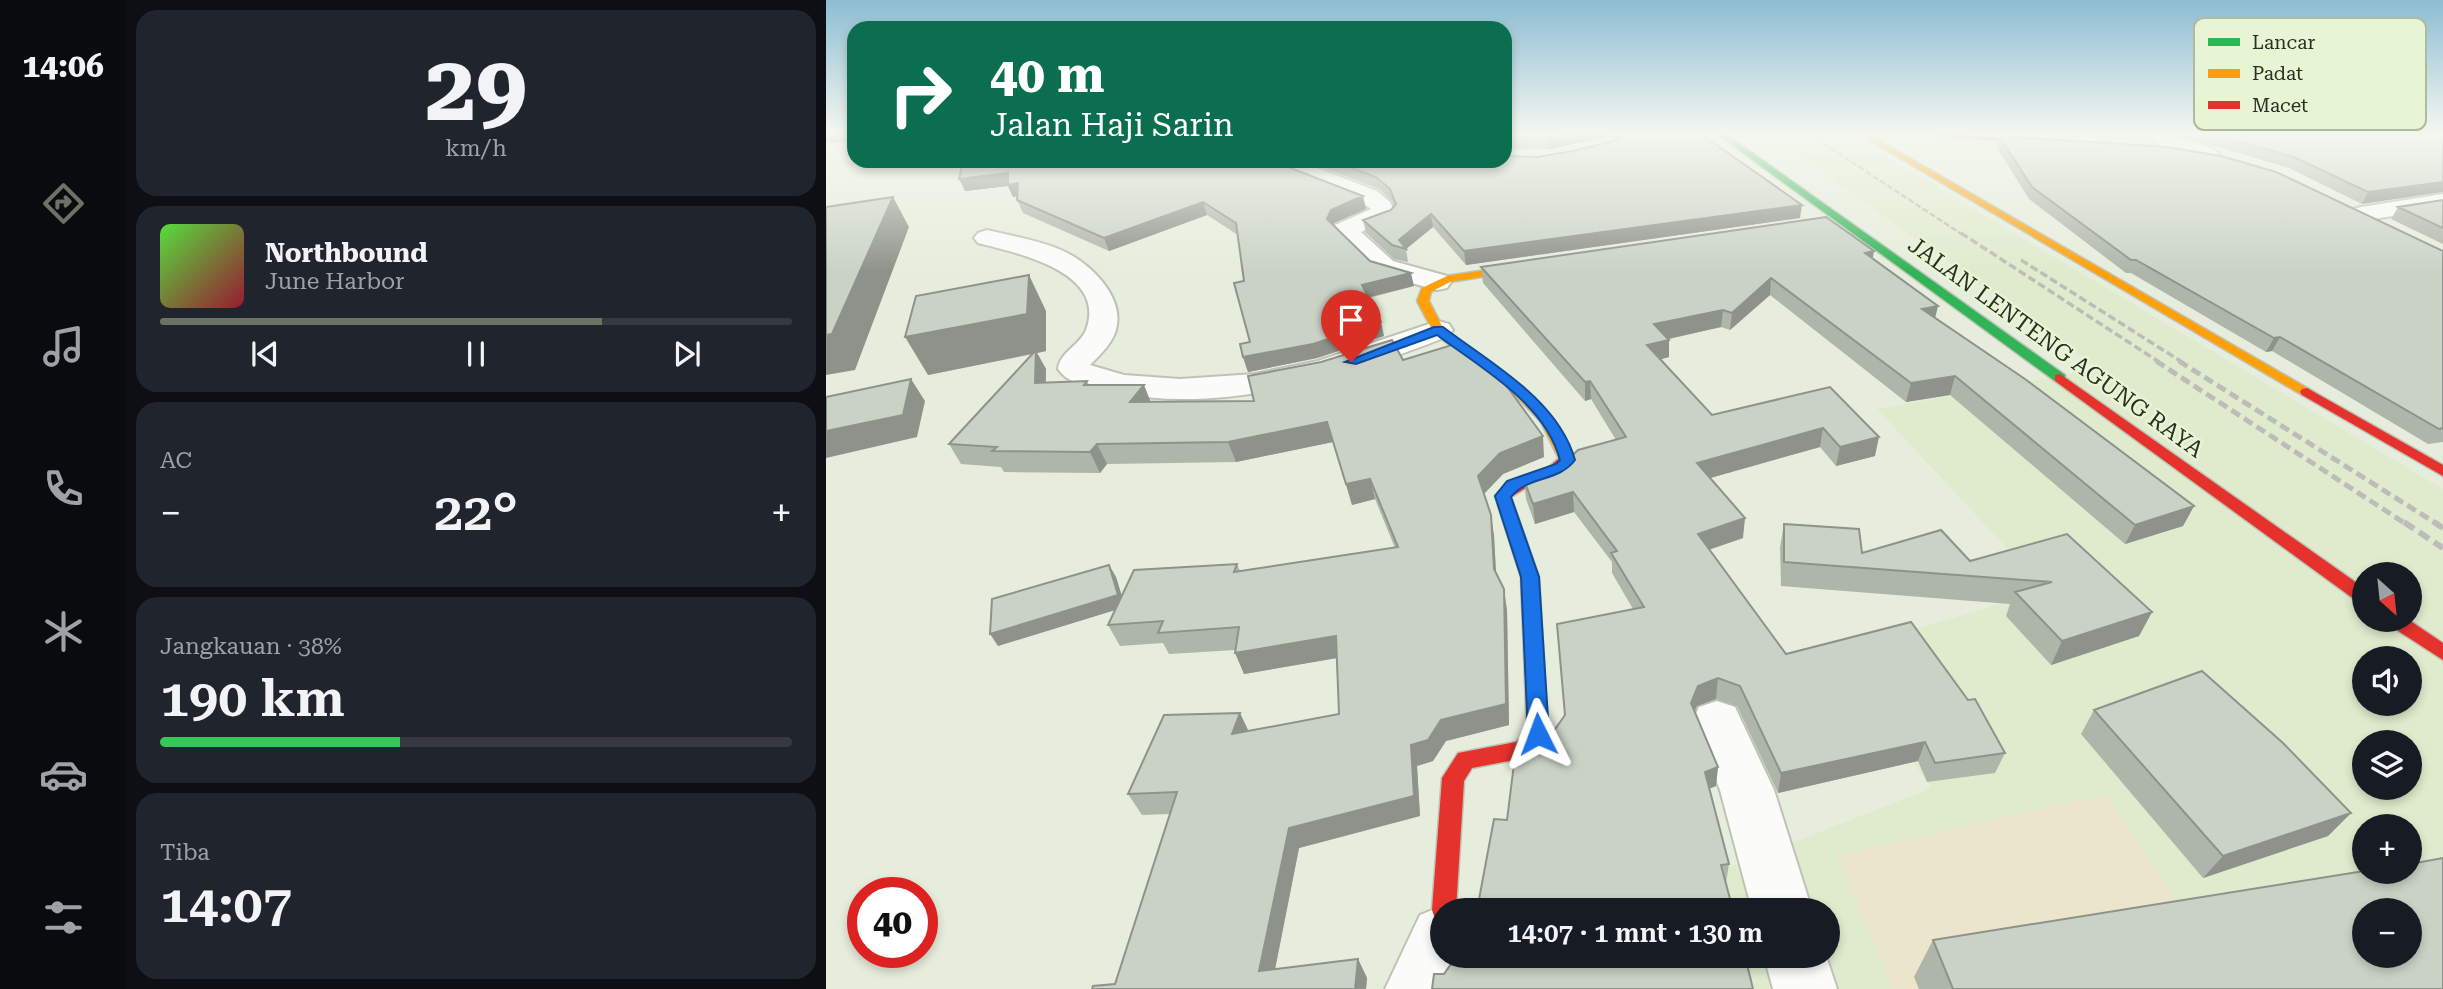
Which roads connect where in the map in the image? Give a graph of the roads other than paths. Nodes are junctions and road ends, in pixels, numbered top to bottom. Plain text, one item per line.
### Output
1 (1326, 180) edge
2 (1786, 180) edge
3 (1942, 180) edge
4 (2443, 201) edge
5 (2356, 211) joint
6 (1844, 221) junction
7 (1815, 226) edge
8 (2385, 226) edge
9 (987, 239) dead end
10 (1547, 264) edge
11 (1437, 282) junction
12 (1438, 330) junction
13 (2443, 471) edge
14 (2352, 588) edge
15 (2413, 632) edge
16 (2443, 653) edge
17 (1717, 722) dead end
18 (1445, 898) edge
19 (1779, 898) edge
20 (1430, 962) edge
21 (1799, 968) edge
22 (1417, 989) edge
23 (1805, 989) edge

1 - 11 street
2 - 6 main road, JALAN LENTENG AGUNG RAYA
3 - 13 main road
4 - 5 street
5 - 8 main road
6 - 7 main road
6 - 14 main road, JALAN LENTENG AGUNG RAYA
9 - 12 street
10 - 11 main road
11 - 12 main road
12 - 18 main road
15 - 16 main road
17 - 19 street
20 - 22 street
21 - 23 street

